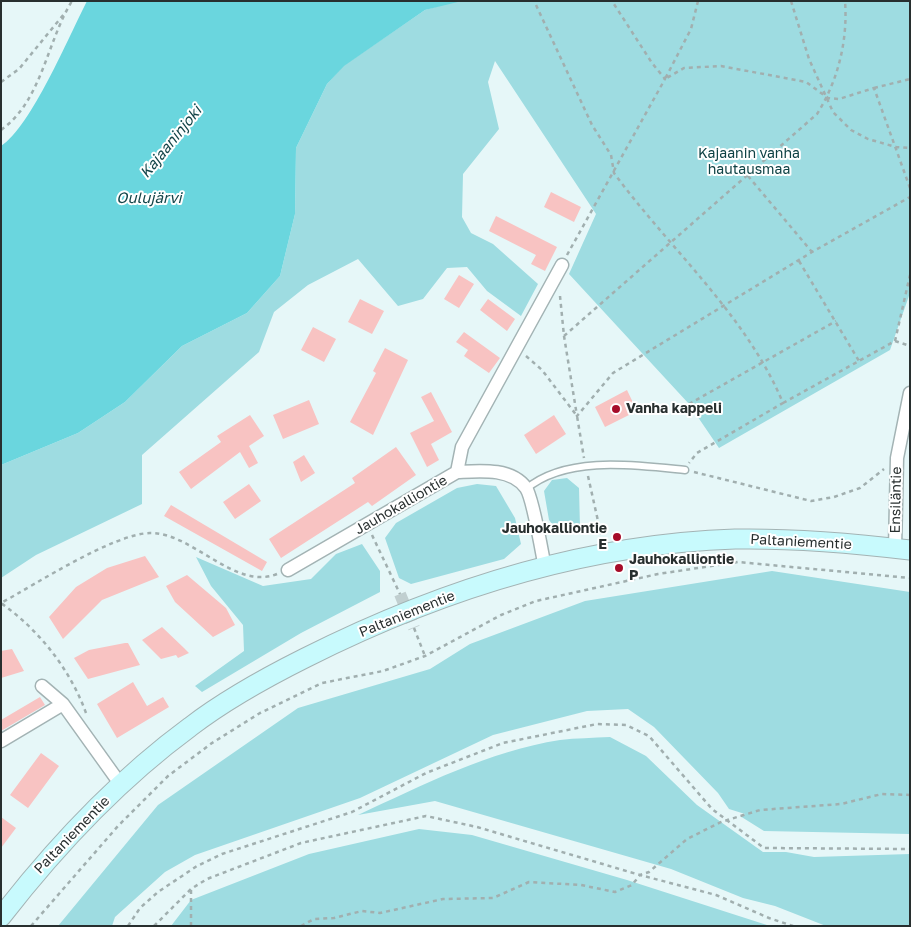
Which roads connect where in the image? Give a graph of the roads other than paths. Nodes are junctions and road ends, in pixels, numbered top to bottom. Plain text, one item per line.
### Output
1 (562, 265) road end
2 (910, 393) edge
3 (684, 470) road end
4 (457, 472) junction
5 (526, 488) junction
6 (902, 549) edge
7 (545, 568) junction
8 (288, 570) road end
9 (42, 686) dead end
10 (63, 704) junction
11 (1, 741) edge
12 (121, 785) junction
13 (1, 917) edge

1 - 4 street
2 - 6 street, Ensiläntie
3 - 5 lane
4 - 5 street, Jauhokalliontie
4 - 8 street, Jauhokalliontie
5 - 7 street
6 - 7 street, Paltaniementie
7 - 12 street, Paltaniementie
9 - 10 street
10 - 11 street
10 - 12 street
12 - 13 street, Paltaniementie

